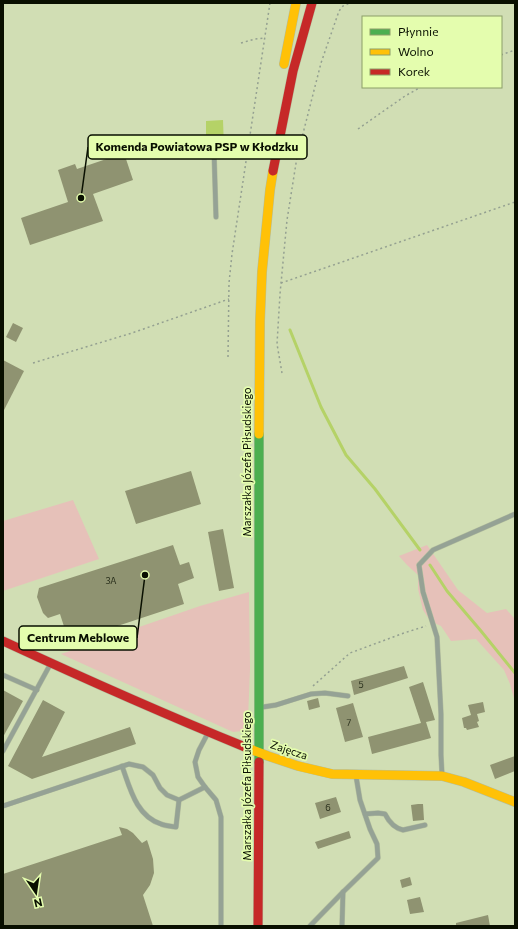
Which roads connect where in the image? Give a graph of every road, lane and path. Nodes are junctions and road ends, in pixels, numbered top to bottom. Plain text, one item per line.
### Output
1 (270, 3) edge
2 (296, 3) edge
3 (312, 3) edge
4 (350, 3) edge
5 (265, 38) junction
6 (241, 43) dead end
7 (515, 50) edge
8 (502, 55) edge
9 (283, 72) dead end
10 (419, 88) edge
11 (274, 118) dead end
12 (358, 129) dead end
13 (214, 151) dead end
14 (270, 190) junction
15 (515, 202) edge
16 (216, 217) dead end
17 (281, 282) junction
18 (229, 299) junction
19 (228, 357) dead end
20 (33, 363) dead end
21 (282, 373) dead end
22 (515, 514) edge
23 (433, 624) junction
24 (3, 641) edge
25 (51, 663) junction
26 (3, 675) edge
27 (37, 690) junction
28 (303, 696) junction
29 (348, 696) dead end
30 (259, 708) junction
31 (209, 732) junction
32 (3, 751) edge
33 (259, 752) junction
34 (122, 766) junction
35 (356, 774) junction
36 (442, 776) junction
37 (205, 787) junction
38 (179, 800) junction
39 (515, 802) edge
40 (3, 806) edge
41 (365, 814) junction
42 (425, 825) dead end
43 (343, 892) junction
44 (221, 926) edge
45 (258, 926) edge
46 (310, 926) edge
47 (342, 926) edge

1 - 5 path
2 - 9 main road
3 - 14 main road, Marszałka Józefa Piłsudskiego
4 - 17 path
5 - 6 path
5 - 18 path
7 - 8 path
10 - 12 path
11 - 14 main road
13 - 16 lane
14 - 30 main road, Marszałka Józefa Piłsudskiego
15 - 17 path
17 - 21 path
18 - 19 path
18 - 20 path
22 - 23 lane
23 - 28 path
23 - 36 lane
24 - 25 main road, Zajęcza
25 - 27 lane
25 - 31 main road, Zajęcza
26 - 27 lane
27 - 32 lane
28 - 29 lane
28 - 30 lane
30 - 33 main road, Marszałka Józefa Piłsudskiego
31 - 33 main road, Zajęcza
31 - 37 lane
33 - 35 main road, Zajęcza
33 - 45 main road, Marszałka Józefa Piłsudskiego
34 - 38 lane
34 - 38 lane
34 - 40 lane
35 - 36 main road, Zajęcza
35 - 41 lane
36 - 39 main road, Zajęcza
37 - 38 lane
37 - 44 lane
41 - 42 lane
41 - 43 lane
43 - 46 lane
43 - 47 lane

